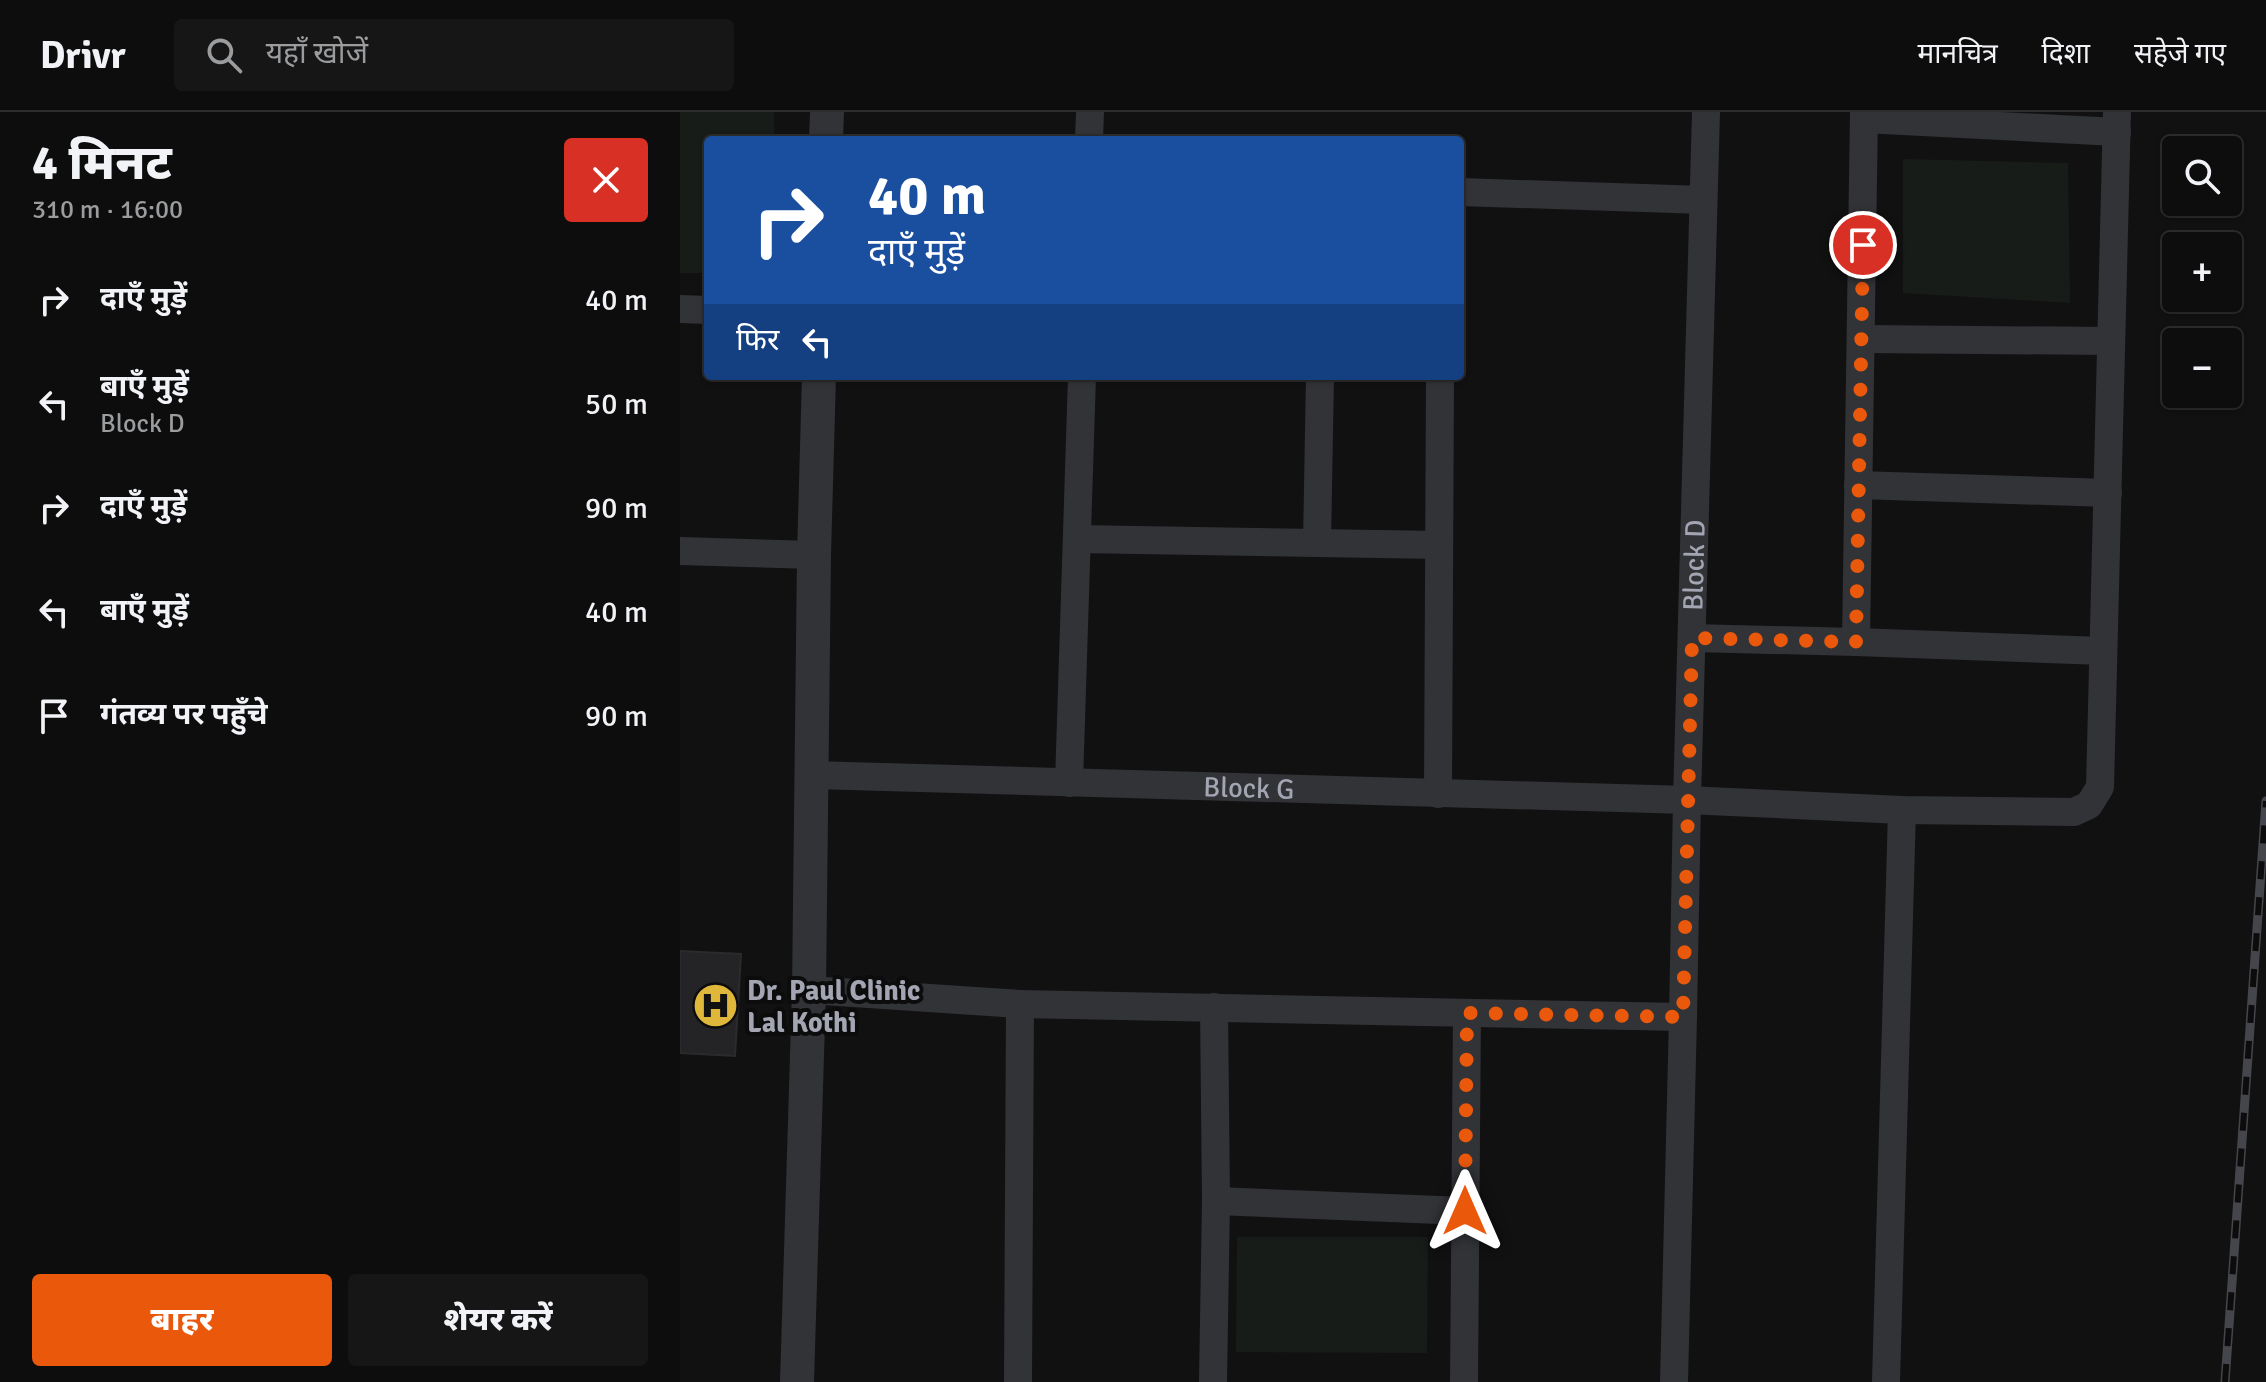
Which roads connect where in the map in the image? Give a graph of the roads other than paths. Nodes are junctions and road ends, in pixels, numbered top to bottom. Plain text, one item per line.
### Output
1 (827, 112) edge
2 (1090, 112) edge
3 (1706, 112) edge
4 (1864, 116) edge
5 (2117, 122) edge
6 (826, 136) edge
7 (1089, 136) edge
8 (1464, 192) edge
9 (1703, 200) junction
10 (680, 309) edge
11 (704, 310) edge
12 (1862, 339) junction
13 (2110, 341) junction
14 (819, 380) edge
15 (1082, 380) edge
16 (1320, 380) edge
17 (1440, 380) edge
18 (1858, 485) junction
19 (2108, 493) junction
20 (1077, 539) junction
21 (1317, 543) junction
22 (1439, 545) junction
23 (680, 551) edge
24 (814, 555) junction
25 (1692, 638) junction
26 (1856, 642) junction
27 (2103, 651) junction
28 (813, 775) junction
29 (1069, 783) junction
30 (1438, 794) junction
31 (1687, 800) junction
32 (1902, 810) junction
33 (809, 990) junction
34 (1020, 1004) junction
35 (1214, 1007) junction
36 (1467, 1013) junction
37 (1683, 1017) junction
38 (1216, 1201) junction
39 (1465, 1211) junction
40 (797, 1382) edge
41 (1018, 1382) edge
42 (1213, 1382) edge
43 (1464, 1382) edge
44 (1674, 1382) edge
45 (1886, 1382) edge

1 - 6 street
2 - 7 street
3 - 9 street, Block D
4 - 5 street
4 - 12 street
5 - 13 street, Block G
8 - 9 street
9 - 25 street, Block D
10 - 11 street
12 - 13 street
12 - 18 street
13 - 19 street, Block G
14 - 24 street
15 - 20 street
16 - 21 street
17 - 22 street
18 - 19 street
18 - 26 street
19 - 27 street, Block G
20 - 21 street
20 - 29 street
21 - 22 street
22 - 30 street
23 - 24 street
24 - 28 street
25 - 26 street
25 - 31 street, Block D
26 - 27 street
27 - 32 street, Block G
28 - 29 street, Block G
28 - 33 street
29 - 30 street, Block G
30 - 31 street, Block G
31 - 32 street, Block G
31 - 37 street, Block D
32 - 45 street
33 - 34 street
33 - 40 street
34 - 35 street
34 - 41 street
35 - 36 street
35 - 38 street
36 - 37 street
36 - 39 street
37 - 44 street, Block D
38 - 39 street
38 - 42 street
39 - 43 street

